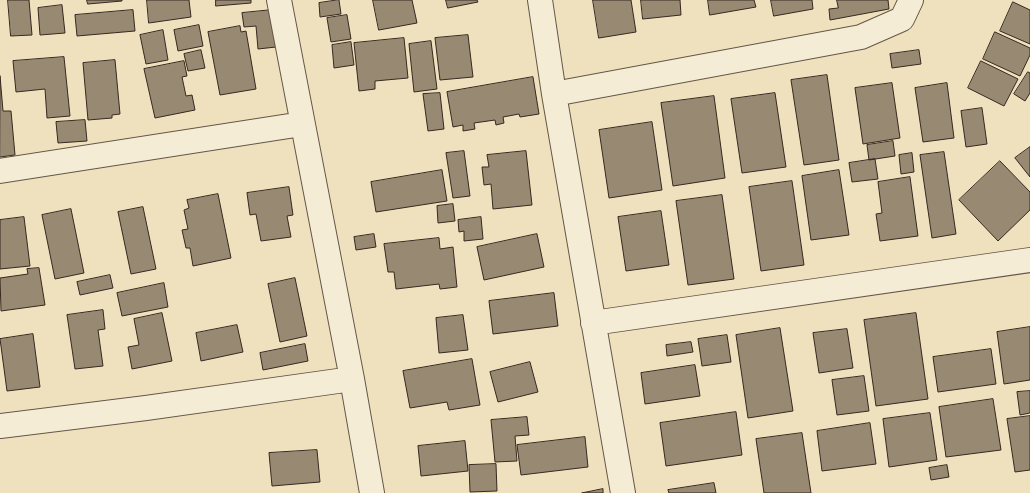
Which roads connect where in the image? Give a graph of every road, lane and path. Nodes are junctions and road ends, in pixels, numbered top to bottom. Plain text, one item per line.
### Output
1 (280, 0) edge
2 (540, 0) edge
3 (911, 0) edge
4 (554, 94) junction
5 (302, 124) junction
6 (0, 171) edge
7 (1030, 260) edge
8 (593, 323) junction
9 (352, 379) junction
10 (0, 426) edge
11 (372, 493) edge
12 (623, 493) edge

1 - 5 street
2 - 4 street
3 - 4 street
4 - 8 street
5 - 6 street
5 - 9 street
7 - 8 street
8 - 12 street
9 - 10 street
9 - 11 street

